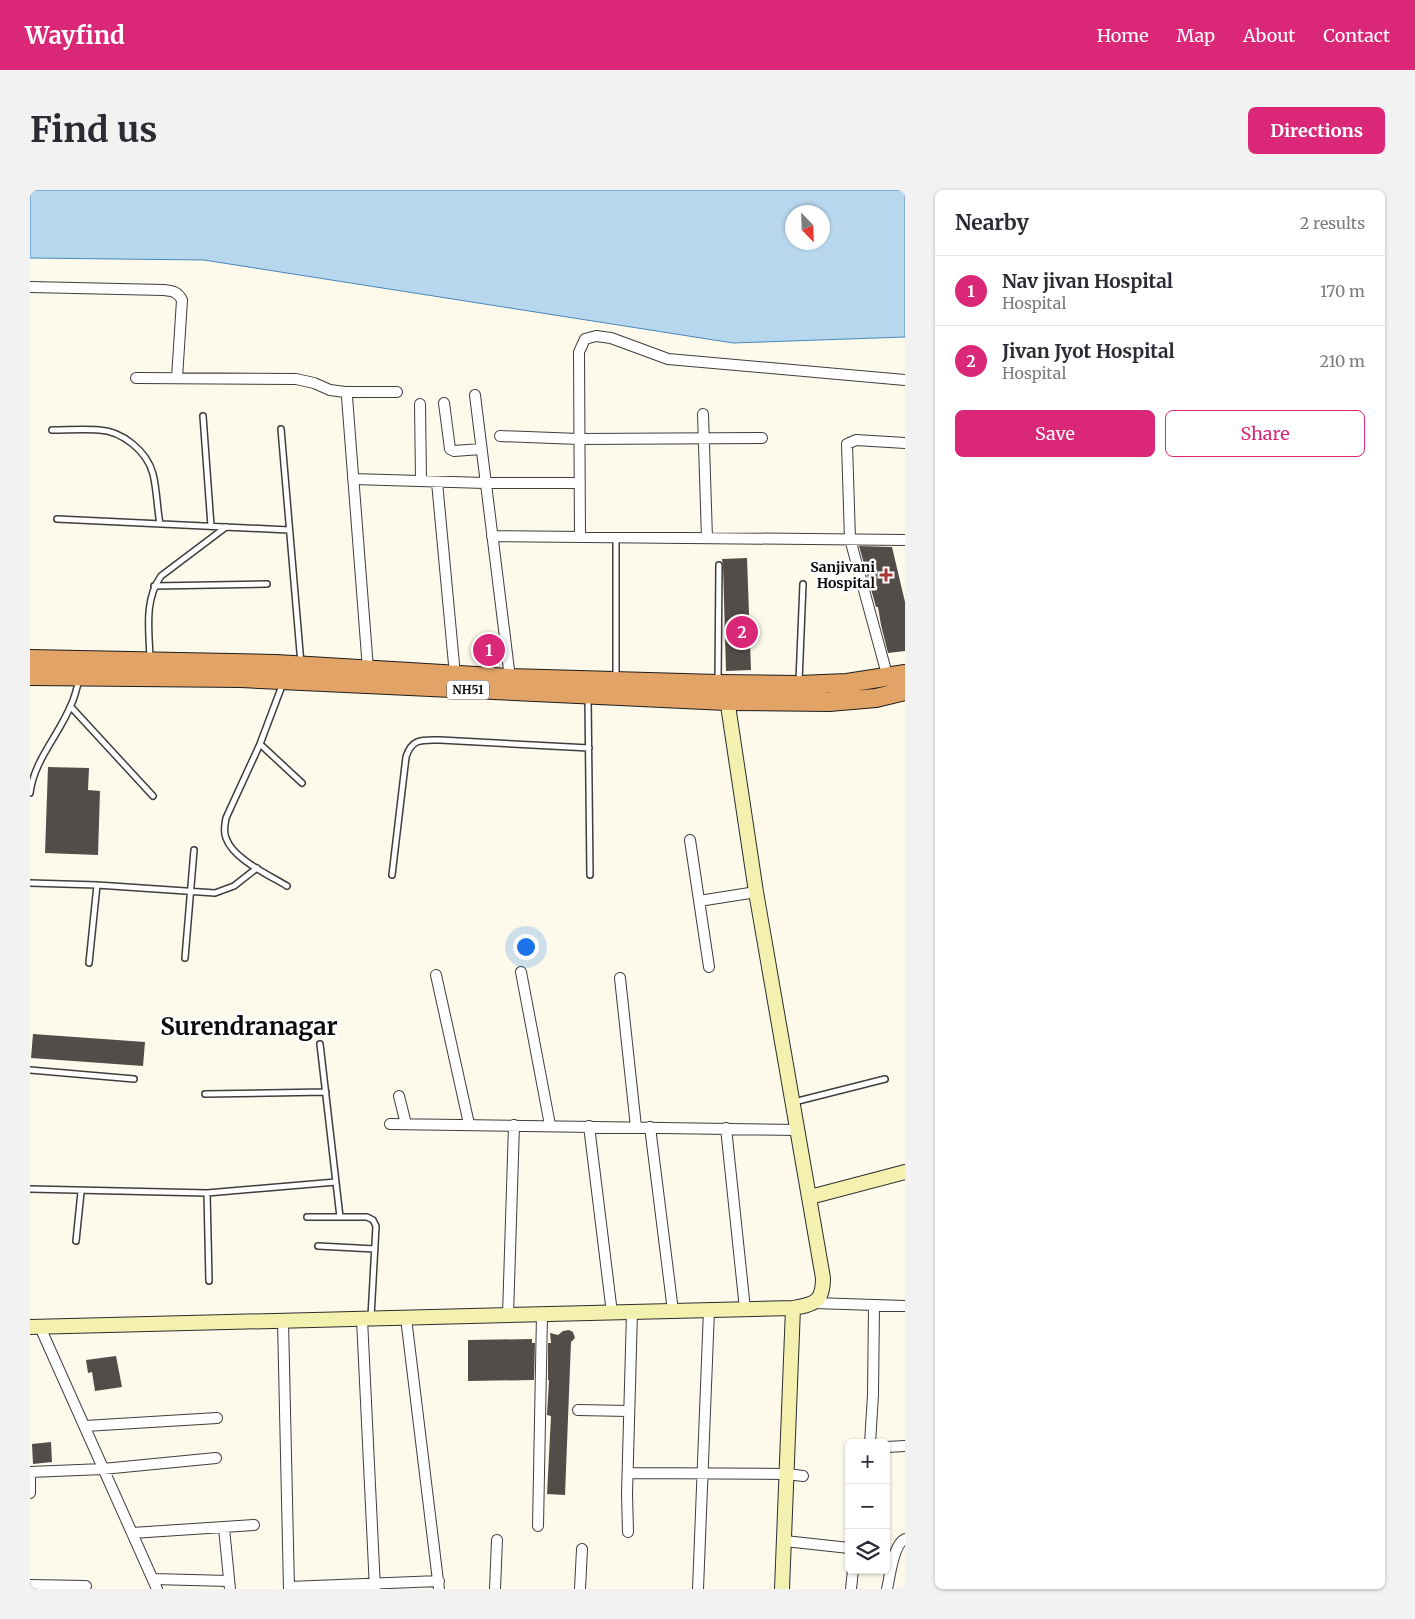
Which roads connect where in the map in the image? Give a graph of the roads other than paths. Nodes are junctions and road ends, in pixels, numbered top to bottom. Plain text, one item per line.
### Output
1 (30, 286) edge
2 (136, 378) dead end
3 (177, 378) junction
4 (905, 380) edge
5 (345, 392) junction
6 (397, 392) dead end
7 (475, 395) dead end
8 (444, 403) dead end
9 (420, 404) dead end
10 (703, 414) dead end
11 (202, 416) dead end
12 (281, 429) dead end
13 (52, 430) dead end
14 (500, 436) dead end
15 (704, 438) junction
16 (762, 438) dead end
17 (579, 439) junction
18 (905, 443) edge
19 (481, 449) junction
20 (353, 479) junction
21 (421, 481) junction
22 (437, 482) junction
23 (486, 483) junction
24 (580, 483) junction
25 (57, 519) dead end
26 (160, 524) junction
27 (211, 526) junction
28 (227, 527) junction
29 (289, 530) junction
30 (492, 536) junction
31 (580, 537) junction
32 (616, 537) junction
33 (707, 538) junction
34 (850, 539) junction
35 (904, 542) edge
36 (719, 565) dead end
37 (267, 584) dead end
38 (803, 584) dead end
39 (154, 586) junction
40 (30, 659) edge
41 (150, 661) junction
42 (368, 669) junction
43 (455, 675) junction
44 (30, 676) edge
45 (295, 676) junction
46 (897, 676) edge
47 (79, 677) junction
48 (510, 678) junction
49 (616, 681) junction
50 (798, 685) junction
51 (723, 689) junction
52 (905, 691) edge
53 (588, 695) junction
54 (71, 706) junction
55 (260, 744) junction
56 (589, 748) junction
57 (302, 783) dead end
58 (30, 793) edge
59 (152, 796) dead end
60 (690, 840) dead end
61 (194, 850) dead end
62 (257, 868) junction
63 (392, 875) dead end
64 (590, 875) dead end
65 (30, 883) edge
66 (98, 885) junction
67 (287, 886) dead end
68 (191, 891) junction
69 (756, 892) junction
70 (699, 901) junction
71 (186, 958) dead end
72 (89, 963) dead end
73 (709, 967) dead end
74 (521, 972) dead end
75 (436, 975) dead end
76 (620, 978) dead end
77 (320, 1044) dead end
78 (30, 1070) edge
79 (134, 1079) dead end
80 (885, 1079) dead end
81 (326, 1092) junction
82 (205, 1094) dead end
83 (399, 1096) dead end
84 (793, 1102) junction
85 (390, 1124) dead end
86 (406, 1124) junction
87 (468, 1124) junction
88 (514, 1125) junction
89 (550, 1125) junction
90 (589, 1126) junction
91 (636, 1127) junction
92 (650, 1127) junction
93 (726, 1128) junction
94 (798, 1130) junction
95 (905, 1172) edge
96 (336, 1182) junction
97 (30, 1189) edge
98 (81, 1192) junction
99 (207, 1194) junction
100 (810, 1197) junction
101 (340, 1217) junction
102 (307, 1218) dead end
103 (76, 1241) dead end
104 (318, 1246) dead end
105 (375, 1249) junction
106 (209, 1281) dead end
107 (814, 1303) junction
108 (874, 1305) junction
109 (905, 1306) edge
110 (793, 1308) junction
111 (745, 1309) junction
112 (709, 1310) junction
113 (673, 1311) junction
114 (632, 1312) junction
115 (612, 1313) junction
116 (542, 1314) junction
117 (508, 1315) junction
118 (406, 1318) junction
119 (366, 1319) junction
120 (283, 1321) junction
121 (35, 1327) edge
122 (578, 1410) dead end
123 (629, 1411) junction
124 (217, 1418) dead end
125 (84, 1426) junction
126 (870, 1439) edge
127 (905, 1446) edge
128 (890, 1447) edge
129 (216, 1458) dead end
130 (104, 1469) junction
131 (30, 1472) edge
132 (628, 1473) junction
133 (703, 1474) junction
134 (788, 1474) junction
135 (803, 1476) dead end
136 (30, 1493) edge
137 (254, 1525) dead end
138 (538, 1526) dead end
139 (224, 1528) junction
140 (628, 1532) dead end
141 (132, 1533) junction
142 (905, 1539) edge
143 (497, 1540) dead end
144 (785, 1541) junction
145 (845, 1548) edge
146 (582, 1549) dead end
147 (853, 1574) edge
148 (155, 1584) edge
149 (30, 1585) edge
150 (230, 1585) edge
151 (439, 1585) edge
152 (86, 1586) dead end
153 (375, 1586) edge
154 (289, 1588) edge
155 (496, 1589) edge
156 (580, 1589) edge
157 (698, 1589) edge
158 (782, 1589) edge
159 (851, 1589) edge
160 (887, 1589) edge

1 - 3 street
2 - 3 street
3 - 5 street
4 - 17 street
5 - 6 street
5 - 20 street
7 - 19 street
8 - 19 street
9 - 21 street
10 - 15 street
11 - 27 lane
12 - 29 lane
13 - 26 lane
14 - 17 street
15 - 16 street
15 - 17 street
15 - 33 street
17 - 24 street
18 - 34 street
19 - 23 street
20 - 21 street
20 - 42 street
21 - 22 street
22 - 23 street
22 - 43 street
23 - 24 street
23 - 30 street
24 - 31 street
25 - 26 lane
26 - 27 lane
27 - 28 lane
28 - 29 lane
28 - 39 lane
29 - 45 lane
30 - 31 street
30 - 48 street
31 - 32 street
32 - 33 street
32 - 49 lane
33 - 34 street
34 - 35 street
34 - 46 street
36 - 51 lane
37 - 39 lane
38 - 50 lane
39 - 41 lane
40 - 41 highway, NH51
41 - 45 highway, NH51
42 - 43 highway, NH51
42 - 45 highway, NH51
43 - 48 highway, NH51
44 - 47 highway, NH51
45 - 47 highway, NH51
45 - 53 highway, NH51
45 - 55 lane
46 - 50 highway, NH51
47 - 54 lane
48 - 49 highway, NH51
49 - 51 highway, NH51
50 - 51 highway, NH51
51 - 52 highway, NH51
51 - 53 highway, NH51
51 - 69 street
53 - 56 lane
54 - 58 lane
54 - 59 lane
55 - 57 lane
55 - 62 lane
56 - 63 lane
56 - 64 lane
60 - 70 street
61 - 68 lane
62 - 67 lane
62 - 68 lane
65 - 66 lane
66 - 68 lane
66 - 72 lane
68 - 71 lane
69 - 70 street
69 - 84 street
70 - 73 street
74 - 89 street
75 - 87 street
76 - 91 street
77 - 81 lane
78 - 79 lane
80 - 84 lane
81 - 82 lane
81 - 96 lane
83 - 86 street
84 - 94 street
85 - 86 street
86 - 87 street
87 - 88 street
88 - 89 street
88 - 117 street
89 - 90 street
90 - 91 street
90 - 115 street
91 - 92 street
92 - 93 street
92 - 113 street
93 - 94 street
93 - 111 street
94 - 100 street
95 - 100 street
96 - 99 lane
96 - 101 lane
97 - 98 lane
98 - 99 lane
98 - 103 lane
99 - 106 lane
100 - 107 street
101 - 102 lane
101 - 105 lane
104 - 105 lane
105 - 119 lane
107 - 108 street
107 - 110 street
108 - 109 street
108 - 126 street
110 - 111 street
110 - 134 street
111 - 112 street
112 - 113 street
112 - 133 street
113 - 114 street
114 - 115 street
114 - 123 street
115 - 116 street
116 - 117 street
116 - 138 street
117 - 118 street
118 - 119 street
118 - 151 street
119 - 120 street
119 - 153 street
120 - 121 street
120 - 154 street
121 - 125 street
122 - 123 street
123 - 132 street
124 - 125 street
125 - 130 street
127 - 128 street
129 - 130 street
130 - 131 street
130 - 141 street
131 - 136 street
132 - 133 street
132 - 140 street
133 - 134 street
133 - 157 street
134 - 135 street
134 - 144 street
137 - 139 street
139 - 141 street
139 - 150 street
141 - 148 street
142 - 160 street
143 - 155 street
144 - 145 street
144 - 158 street
146 - 156 street
147 - 159 street
148 - 150 street
149 - 152 street
151 - 153 street
153 - 154 street

